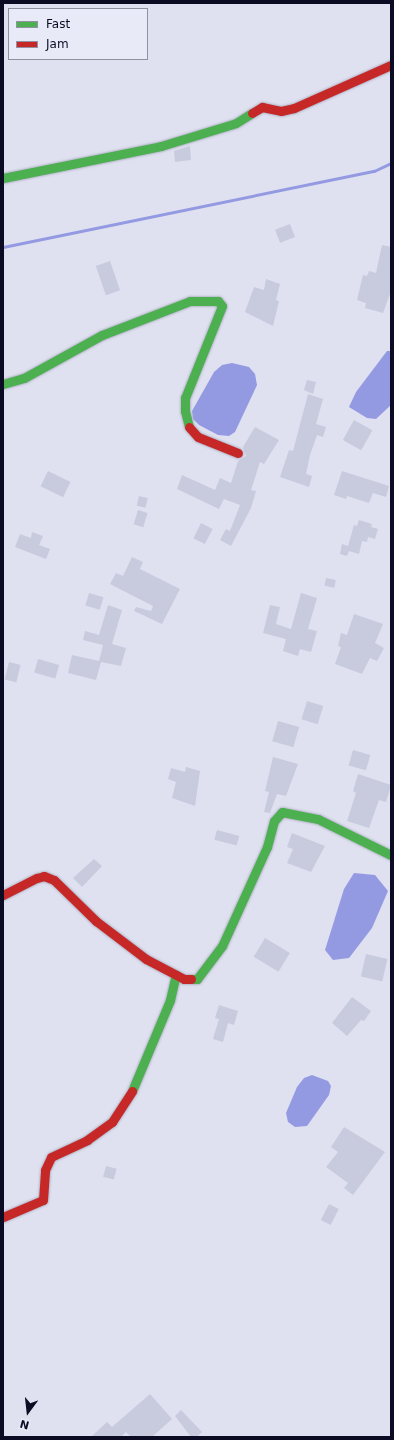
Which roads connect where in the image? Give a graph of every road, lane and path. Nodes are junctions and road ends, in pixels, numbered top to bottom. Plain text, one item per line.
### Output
1 (391, 65) edge
2 (3, 178) edge
3 (3, 384) edge
4 (238, 453) dead end
5 (391, 855) edge
6 (3, 895) edge
7 (176, 975) junction
8 (3, 1217) edge

1 - 2 street
3 - 4 street
5 - 7 street
6 - 7 street
7 - 8 street

